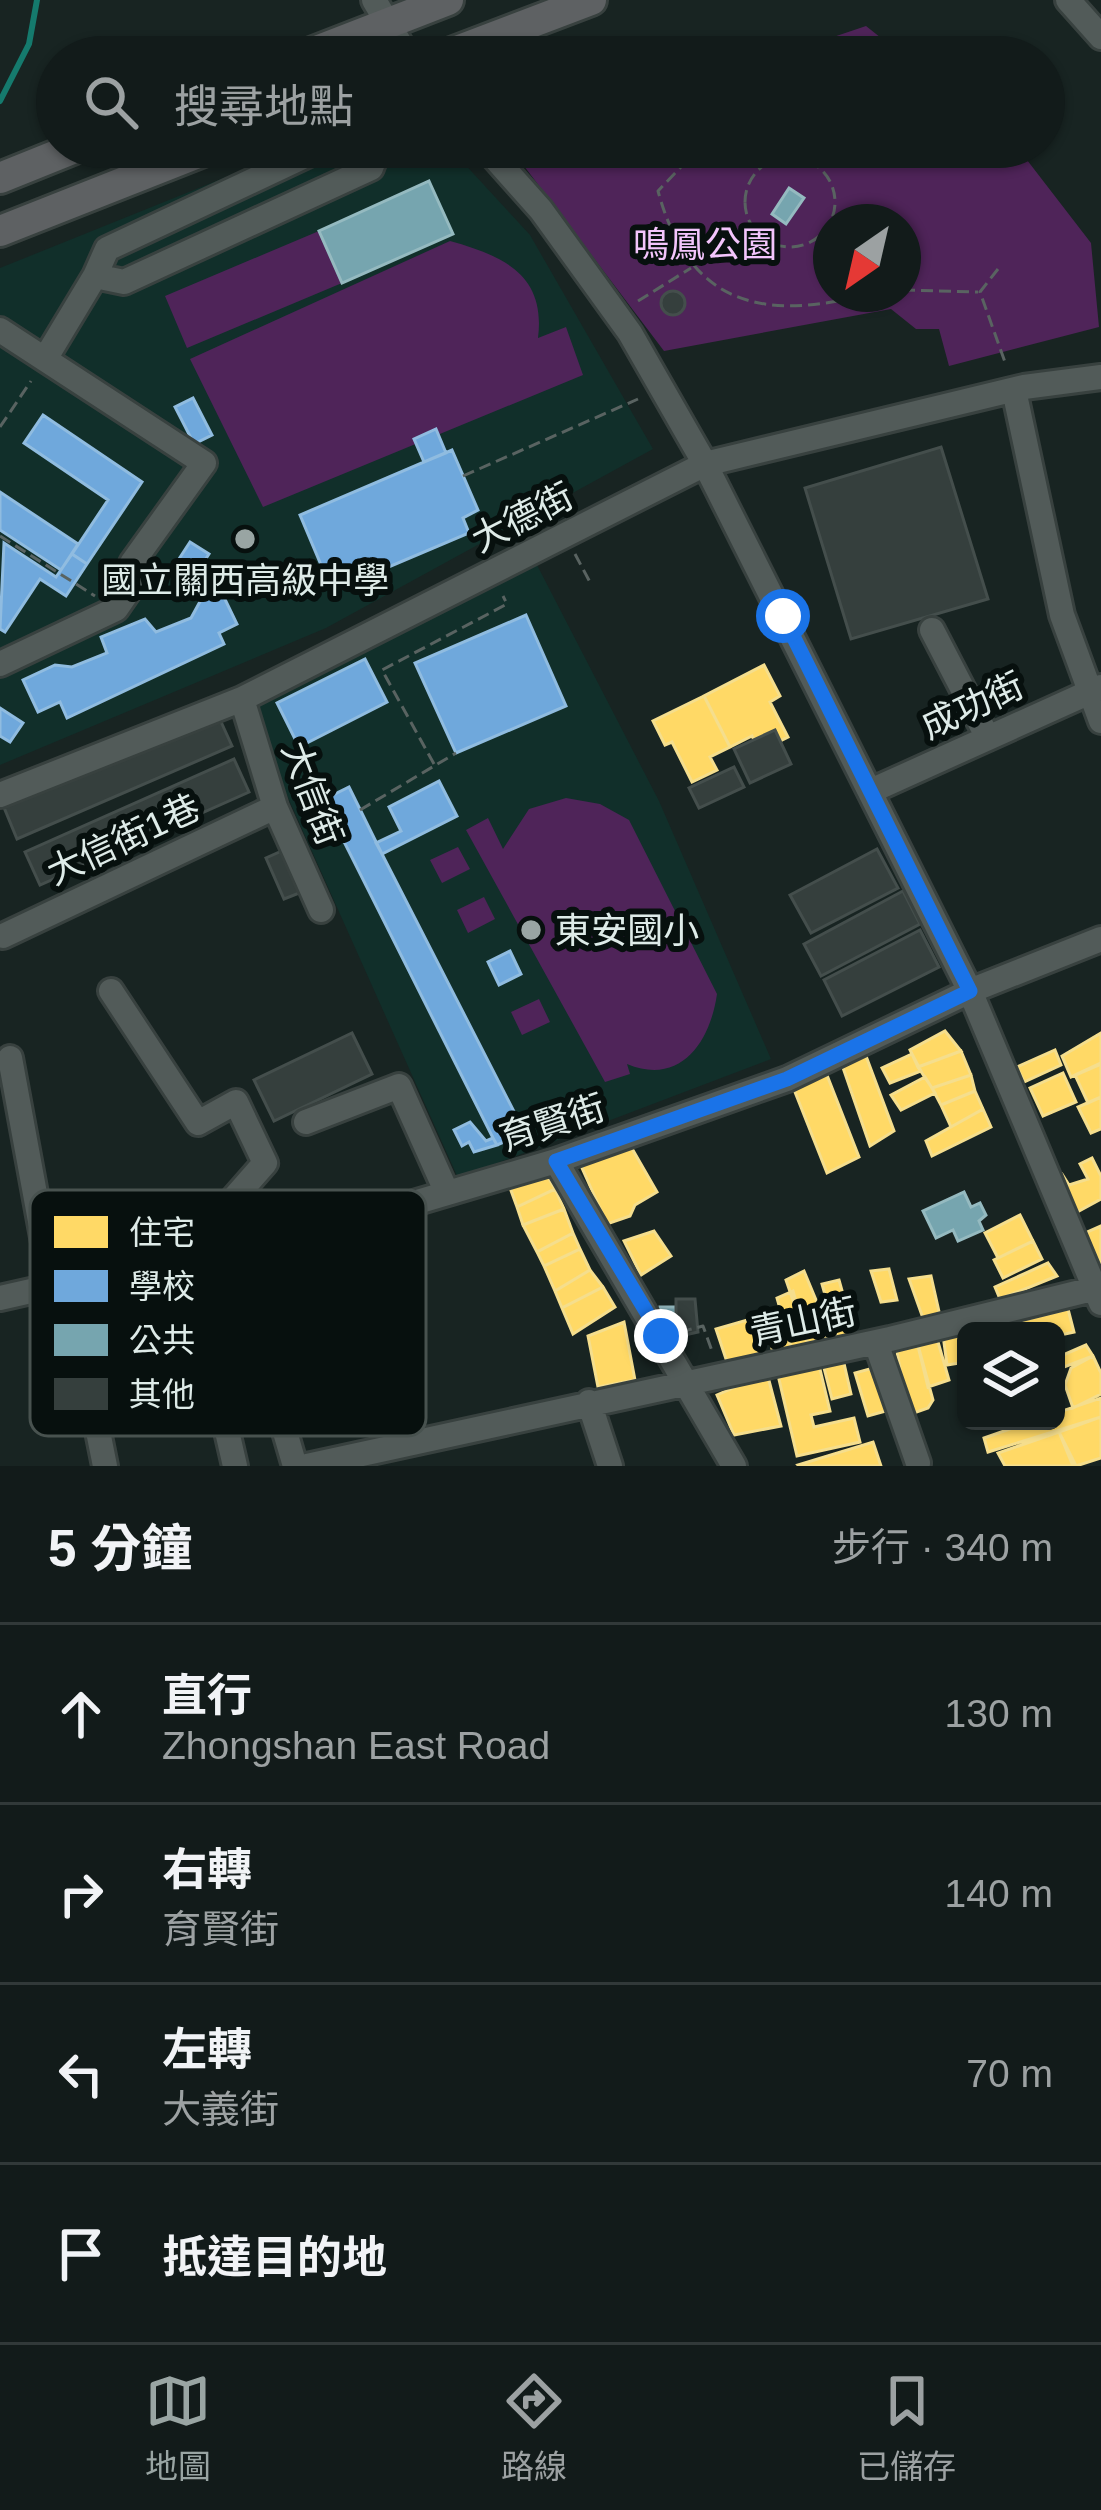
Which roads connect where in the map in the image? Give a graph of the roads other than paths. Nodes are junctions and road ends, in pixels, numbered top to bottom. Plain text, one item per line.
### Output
1 (448, 0) edge
2 (591, 0) edge
3 (1068, 0) edge
4 (380, 11) edge
5 (337, 36) edge
6 (496, 36) edge
7 (1101, 37) edge
8 (36, 164) edge
9 (160, 168) edge
10 (279, 168) edge
11 (370, 168) edge
12 (503, 168) edge
13 (0, 178) edge
14 (0, 232) edge
15 (95, 276) junction
16 (0, 330) edge
17 (45, 359) junction
18 (1101, 377) edge
19 (1015, 390) junction
20 (705, 464) junction
21 (932, 630) dead end
22 (0, 664) edge
23 (1094, 690) edge
24 (242, 699) junction
25 (1101, 721) edge
26 (988, 738) junction
27 (873, 790) junction
28 (0, 795) edge
29 (275, 807) junction
30 (321, 910) dead end
31 (2, 937) edge
32 (1098, 948) edge
33 (111, 991) dead end
34 (970, 991) junction
35 (10, 1058) dead end
36 (306, 1122) dead end
37 (556, 1161) junction
38 (39, 1190) edge
39 (241, 1190) edge
40 (447, 1193) junction
41 (426, 1198) edge
42 (30, 1291) edge
43 (1099, 1293) edge
44 (0, 1298) edge
45 (876, 1342) junction
46 (689, 1383) junction
47 (590, 1402) junction
48 (98, 1436) edge
49 (228, 1436) edge
50 (286, 1436) edge
51 (918, 1463) edge
52 (105, 1466) edge
53 (235, 1466) edge
54 (295, 1466) edge
55 (307, 1466) edge
56 (610, 1466) edge
57 (734, 1466) edge

1 - 4 main road
2 - 6 main road
3 - 7 street
4 - 5 main road
8 - 13 main road
9 - 14 main road
10 - 15 street
11 - 15 street
12 - 20 street
15 - 17 street
16 - 17 street
17 - 22 street
18 - 19 street, 大德街
19 - 20 street, 大德街
19 - 23 street
20 - 24 street, 大德街
20 - 27 street
21 - 26 street
23 - 25 street
23 - 26 street, 成功街
24 - 28 street, 大德街
24 - 29 street, 大信街
26 - 27 street, 成功街
27 - 34 street
29 - 30 street, 大信街
29 - 31 street, 大信街1巷
32 - 34 street, 育賢街
33 - 39 street
34 - 37 street, 育賢街
34 - 43 street
35 - 38 street
36 - 40 street
37 - 40 street, 育賢街
37 - 46 street
40 - 41 street, 育賢街
42 - 44 street, 育賢街
43 - 45 street, 青山街
45 - 46 street, 青山街
45 - 51 street
46 - 47 street, 青山街
46 - 57 street
47 - 55 street, 青山街
47 - 56 street
48 - 52 street
49 - 53 street
50 - 54 street

